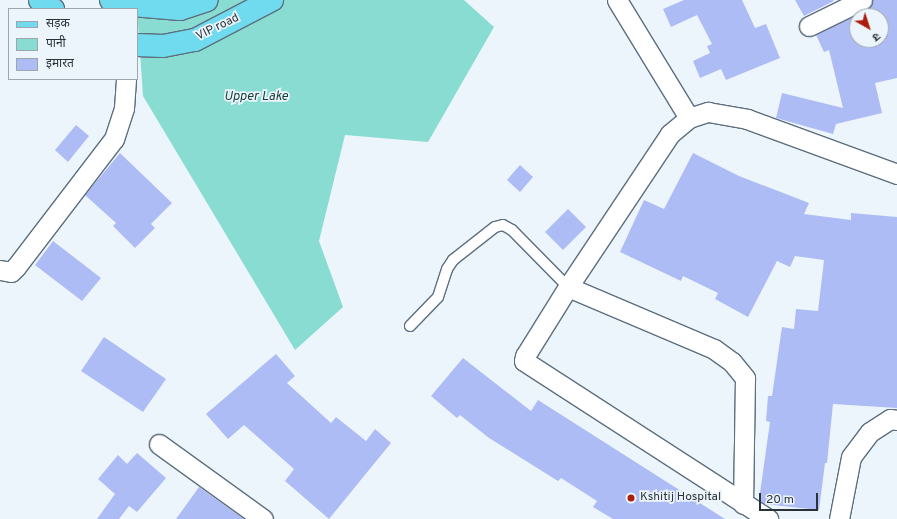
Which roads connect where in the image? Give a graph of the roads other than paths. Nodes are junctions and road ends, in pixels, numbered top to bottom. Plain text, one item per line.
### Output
1 (40, 0) edge
2 (111, 0) edge
3 (207, 0) edge
4 (272, 0) edge
5 (862, 0) edge
6 (618, 5) edge
7 (52, 8) edge
8 (809, 26) dead end
9 (138, 45) edge
10 (126, 80) edge
11 (689, 118) junction
12 (897, 174) edge
13 (0, 270) edge
14 (568, 287) junction
15 (410, 326) dead end
16 (897, 420) edge
17 (159, 444) dead end
18 (743, 504) junction
19 (263, 519) edge
20 (768, 519) edge
21 (839, 519) edge

1 - 7 main road
2 - 3 main road
4 - 9 main road, VIP road
5 - 8 street
6 - 11 street
10 - 13 street
11 - 12 street
11 - 14 street
14 - 15 lane
14 - 18 street
14 - 18 street
16 - 21 street
17 - 19 street
18 - 20 street

